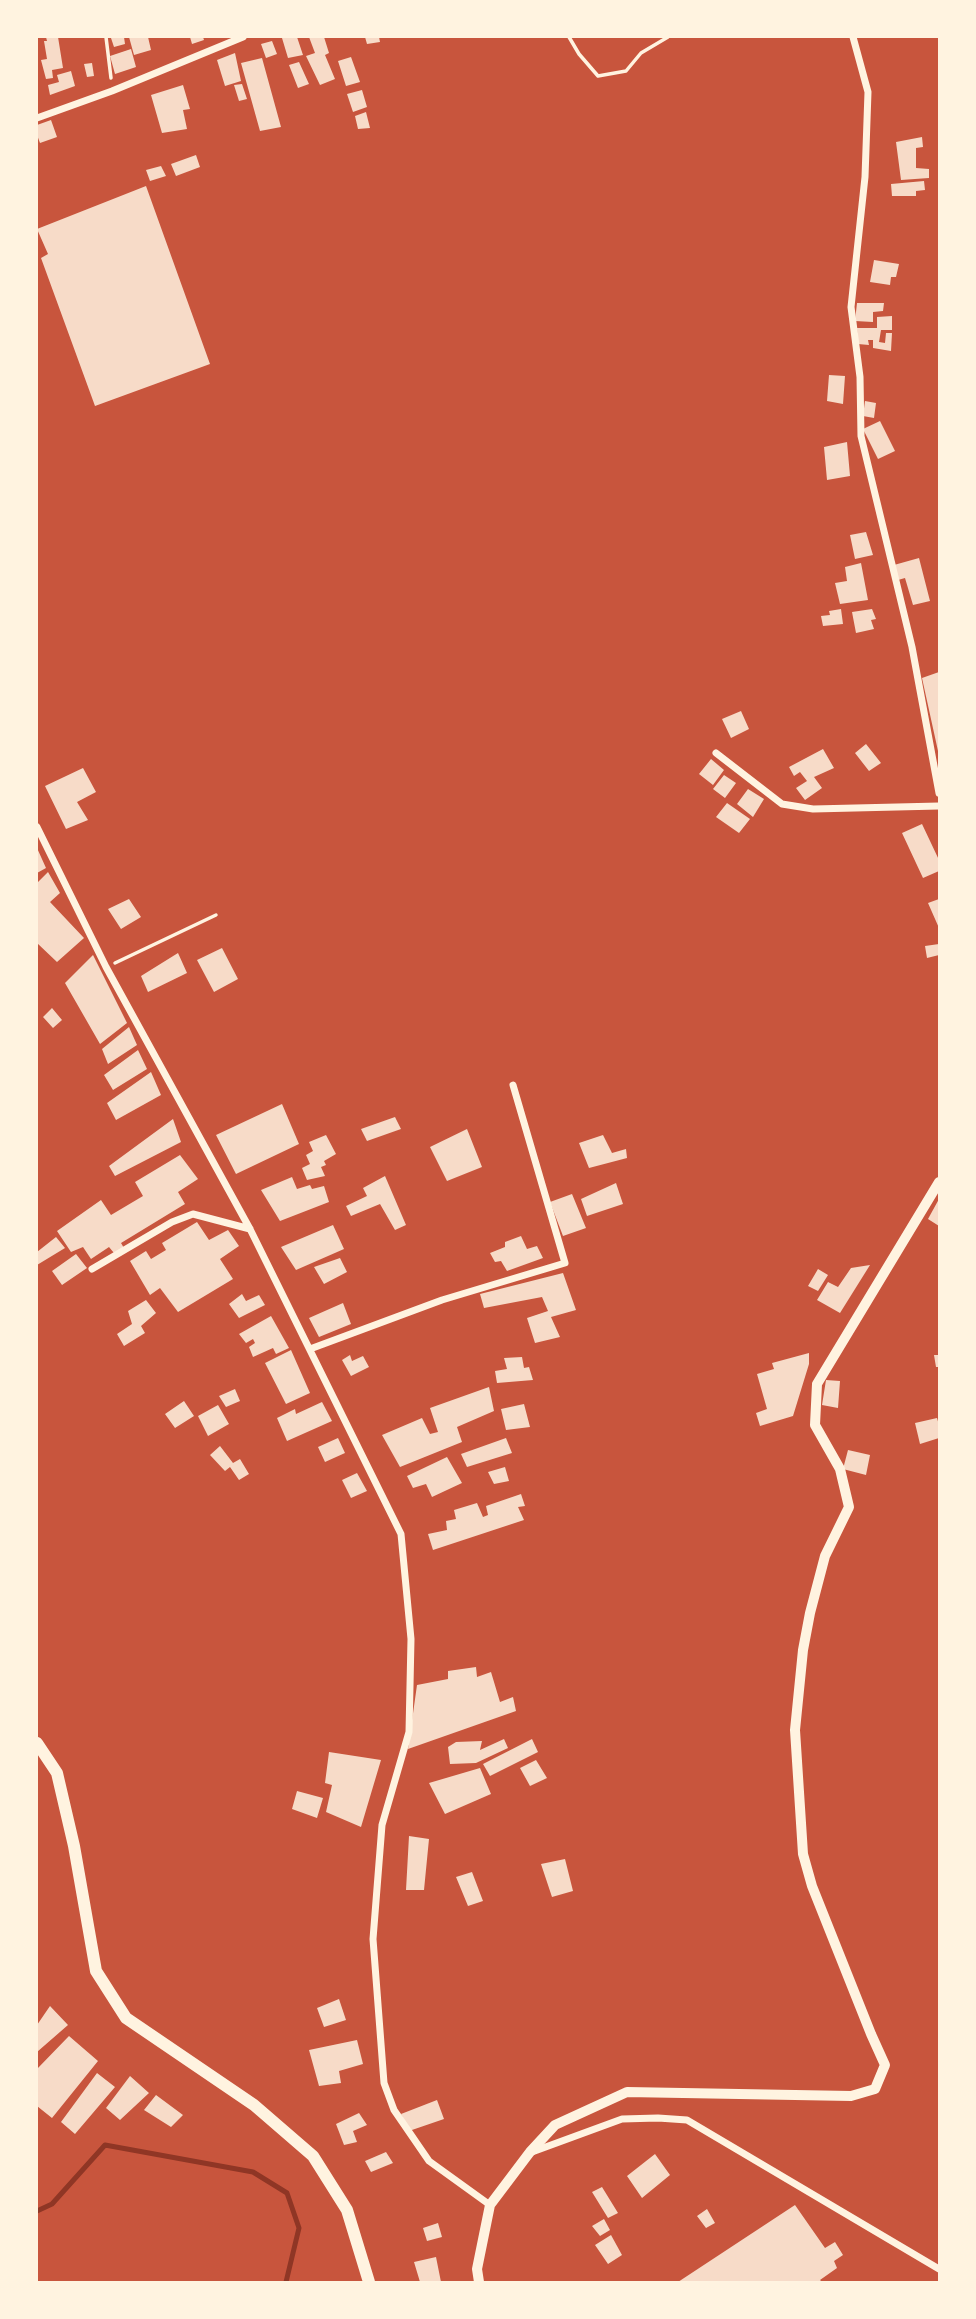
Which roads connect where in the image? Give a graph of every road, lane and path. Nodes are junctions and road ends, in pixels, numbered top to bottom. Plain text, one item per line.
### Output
1 (106, 37) edge
2 (243, 37) edge
3 (569, 37) edge
4 (668, 37) edge
5 (853, 37) edge
6 (112, 91) junction
7 (37, 118) edge
8 (716, 753) dead end
9 (939, 793) edge
10 (939, 806) edge
11 (37, 827) edge
12 (216, 915) dead end
13 (106, 967) junction
14 (513, 1085) dead end
15 (939, 1182) edge
16 (250, 1229) junction
17 (92, 1269) dead end
18 (310, 1349) junction
19 (37, 1744) edge
20 (530, 2152) junction
21 (490, 2205) junction
22 (939, 2269) edge
23 (369, 2282) edge
24 (479, 2282) edge

1 - 6 path
2 - 6 street
3 - 4 path
5 - 9 street
6 - 7 street
8 - 10 street
11 - 13 street
12 - 13 path
13 - 16 street
14 - 18 street
15 - 20 street
16 - 17 street
16 - 18 street
18 - 21 street
19 - 23 main road
20 - 21 street
20 - 22 street
21 - 24 street

